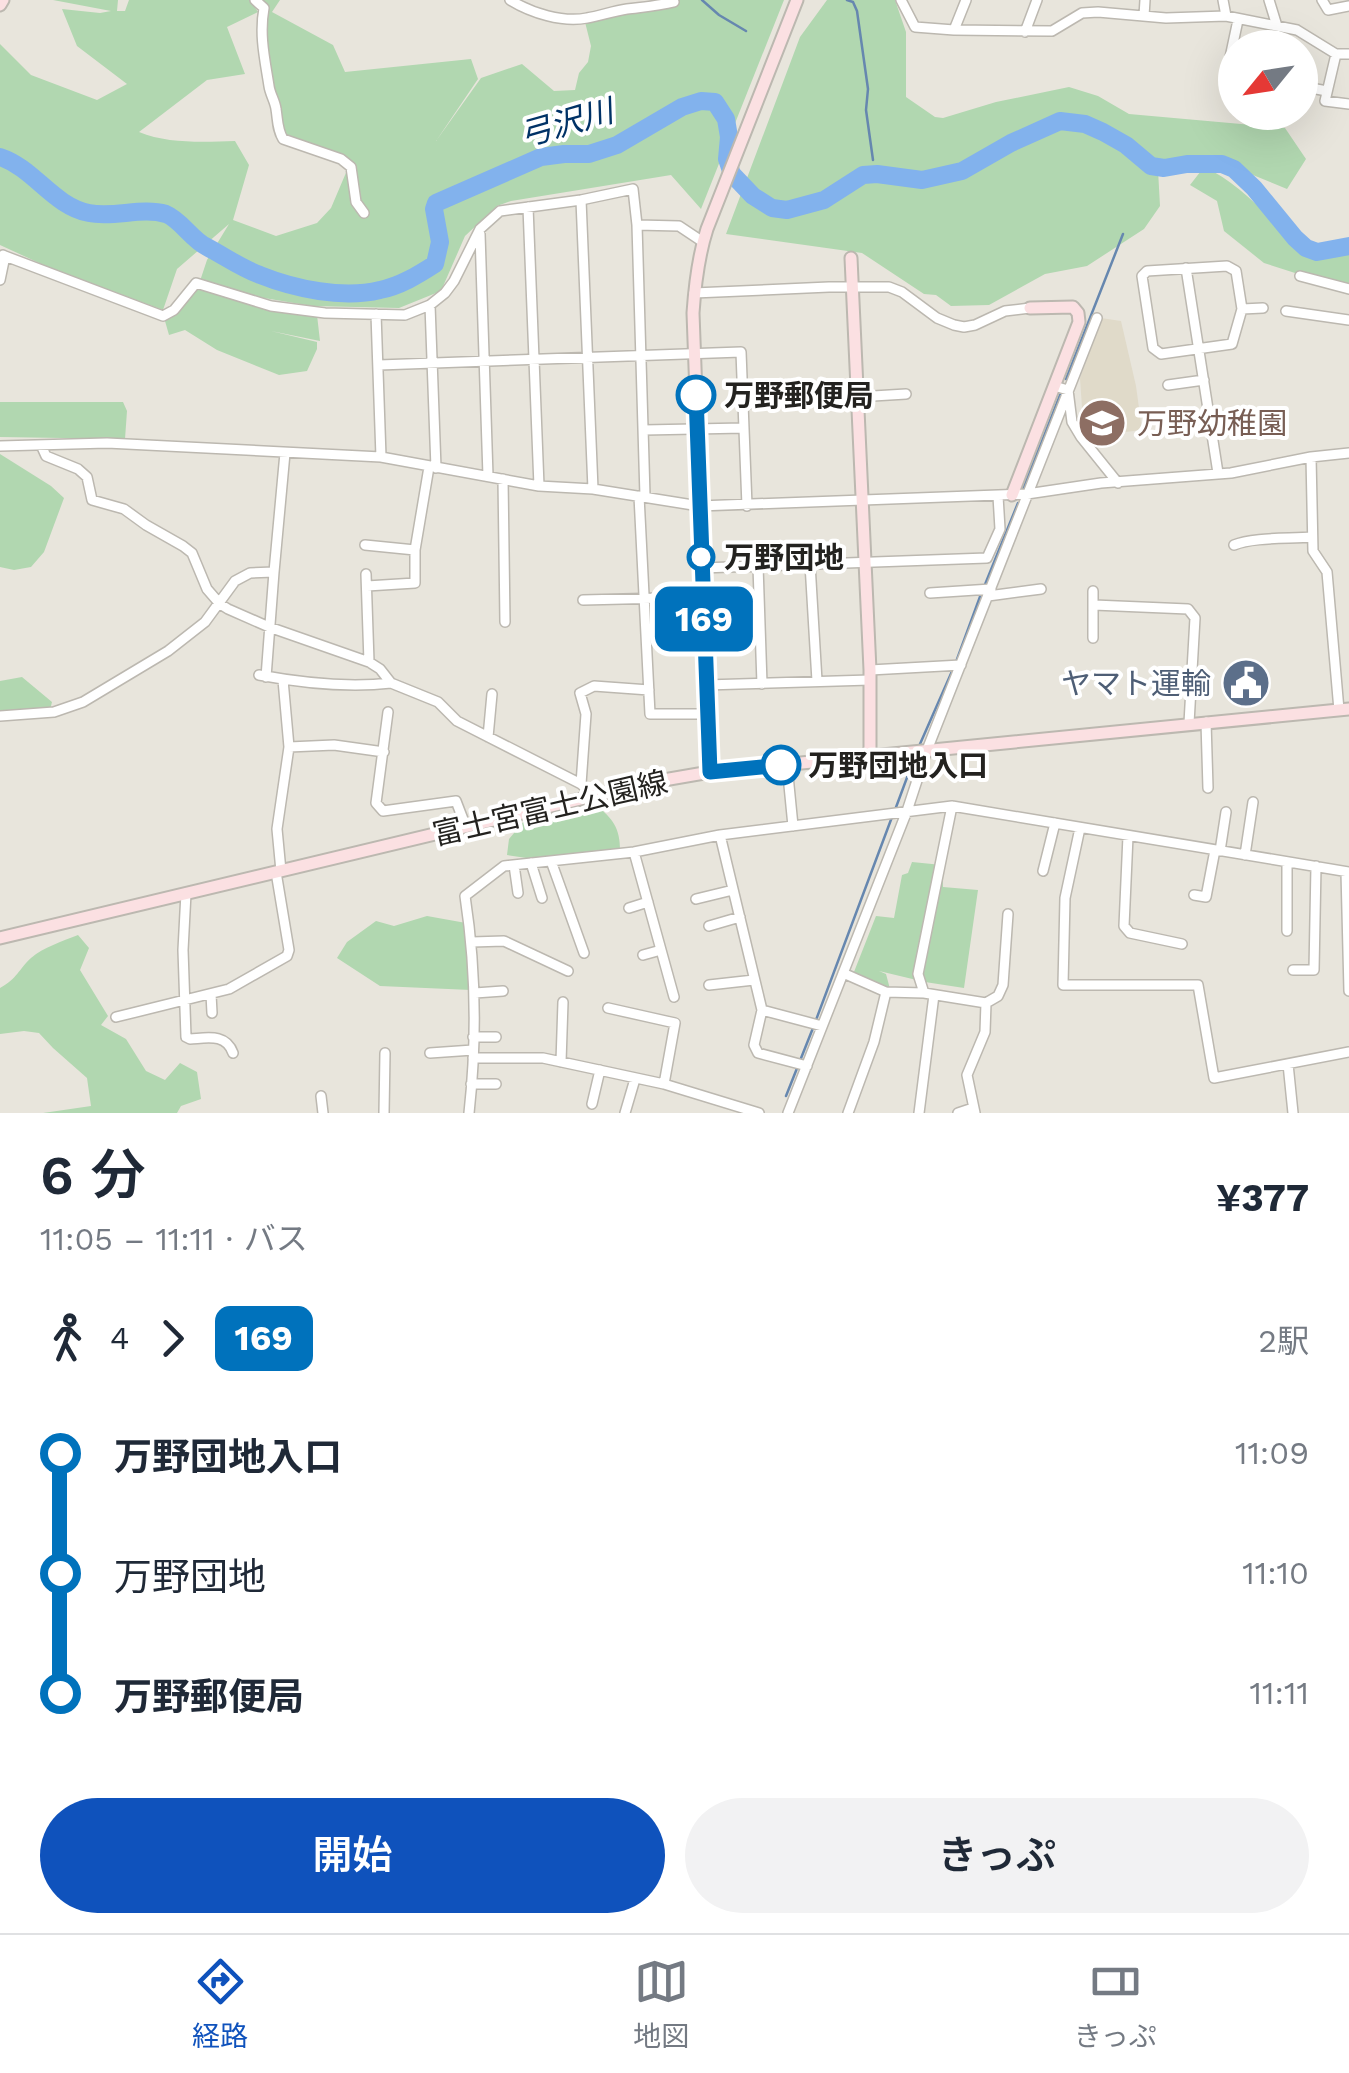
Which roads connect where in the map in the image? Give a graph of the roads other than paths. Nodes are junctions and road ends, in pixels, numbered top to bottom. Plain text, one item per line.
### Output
1 (255, 0) edge
2 (510, 0) edge
3 (797, 0) edge
4 (901, 0) edge
5 (966, 0) edge
6 (1037, 0) edge
7 (1145, 0) edge
8 (1223, 0) edge
9 (1270, 0) edge
10 (1322, 0) edge
11 (674, 2) edge
12 (1349, 6) edge
13 (1144, 16) junction
14 (1226, 16) junction
15 (1238, 20) junction
16 (1276, 26) junction
17 (954, 30) junction
18 (1236, 30) edge
19 (1025, 32) junction
20 (1336, 54) junction
21 (1349, 54) edge
22 (1318, 89) edge
23 (1327, 91) junction
24 (1349, 104) edge
25 (581, 200) junction
26 (528, 207) junction
27 (364, 214) dead end
28 (636, 226) junction
29 (480, 229) junction
30 (703, 242) junction
31 (3, 255) edge
32 (851, 258) dead end
33 (1186, 268) junction
34 (1300, 276) dead end
35 (0, 280) edge
36 (853, 286) junction
37 (1349, 289) edge
38 (694, 293) junction
39 (430, 306) junction
40 (1030, 308) joint
41 (1263, 308) dead end
42 (1242, 309) junction
43 (1286, 311) dead end
44 (376, 314) junction
45 (1097, 318) dead end
46 (1349, 320) edge
47 (1200, 349) junction
48 (695, 354) junction
49 (640, 355) junction
50 (589, 357) junction
51 (536, 358) junction
52 (485, 361) junction
53 (432, 362) junction
54 (379, 365) junction
55 (1204, 380) junction
56 (1054, 386) junction
57 (1168, 386) dead end
58 (1068, 390) junction
59 (906, 394) dead end
60 (858, 397) junction
61 (743, 404) junction
62 (744, 428) junction
63 (644, 430) junction
64 (698, 430) junction
65 (41, 445) junction
66 (0, 446) edge
67 (1349, 452) edge
68 (286, 453) junction
69 (381, 457) junction
70 (1311, 457) junction
71 (432, 467) junction
72 (1218, 473) junction
73 (488, 476) junction
74 (503, 479) junction
75 (1118, 482) junction
76 (539, 486) junction
77 (593, 490) junction
78 (1027, 494) junction
79 (642, 496) junction
80 (1005, 496) junction
81 (862, 502) junction
82 (699, 506) junction
83 (747, 506) junction
84 (1312, 538) junction
85 (365, 545) dead end
86 (1234, 545) dead end
87 (415, 550) junction
88 (865, 561) junction
89 (810, 564) junction
90 (758, 566) junction
91 (702, 568) junction
92 (274, 572) junction
93 (1041, 589) dead end
94 (986, 591) junction
95 (1093, 591) dead end
96 (930, 593) dead end
97 (703, 597) junction
98 (644, 599) junction
99 (583, 600) dead end
100 (220, 604) junction
101 (1094, 605) junction
102 (505, 622) dead end
103 (269, 627) junction
104 (1092, 638) dead end
105 (369, 662) junction
106 (962, 665) junction
107 (870, 675) junction
108 (283, 680) junction
109 (817, 682) junction
110 (390, 683) junction
111 (762, 684) junction
112 (706, 686) junction
113 (649, 690) junction
114 (492, 694) dead end
115 (1344, 709) edge
116 (388, 712) dead end
117 (707, 714) junction
118 (0, 716) edge
119 (1206, 722) junction
120 (1190, 724) junction
121 (488, 737) junction
122 (289, 746) junction
123 (928, 750) junction
124 (384, 752) junction
125 (870, 756) junction
126 (787, 764) junction
127 (710, 772) junction
128 (581, 784) junction
129 (1208, 788) dead end
130 (595, 796) junction
131 (1253, 802) dead end
132 (952, 806) junction
133 (907, 811) junction
134 (1226, 812) dead end
135 (1055, 824) junction
136 (793, 826) junction
137 (466, 827) junction
138 (1080, 828) junction
139 (720, 835) junction
140 (1128, 836) junction
141 (1217, 851) junction
142 (634, 852) junction
143 (1245, 855) junction
144 (551, 861) junction
145 (1287, 862) junction
146 (530, 863) junction
147 (514, 865) junction
148 (1316, 866) junction
149 (278, 871) junction
150 (1044, 872) dead end
151 (1348, 872) edge
152 (733, 890) junction
153 (186, 894) junction
154 (518, 894) dead end
155 (1194, 896) dead end
156 (542, 898) dead end
157 (696, 899) dead end
158 (648, 902) junction
159 (629, 908) dead end
160 (1008, 914) dead end
161 (740, 917) junction
162 (709, 926) dead end
163 (1287, 931) dead end
164 (0, 938) edge
165 (472, 942) junction
166 (1182, 944) dead end
167 (661, 950) junction
168 (584, 953) dead end
169 (644, 954) dead end
170 (1293, 970) dead end
171 (568, 972) dead end
172 (843, 974) junction
173 (754, 980) junction
174 (709, 985) dead end
175 (502, 992) dead end
176 (886, 992) junction
177 (1349, 992) edge
178 (475, 993) junction
179 (211, 994) junction
180 (929, 994) junction
181 (674, 997) dead end
182 (183, 1000) junction
183 (563, 1002) dead end
184 (986, 1003) junction
185 (608, 1008) dead end
186 (762, 1010) junction
187 (212, 1013) dead end
188 (116, 1017) dead end
189 (818, 1025) junction
190 (496, 1037) dead end
191 (473, 1038) junction
192 (1349, 1052) edge
193 (233, 1053) dead end
194 (430, 1053) dead end
195 (385, 1054) dead end
196 (473, 1054) junction
197 (561, 1062) junction
198 (801, 1064) junction
199 (1288, 1064) junction
200 (600, 1070) junction
201 (635, 1079) junction
202 (471, 1084) junction
203 (496, 1084) dead end
204 (664, 1084) junction
205 (321, 1096) dead end
206 (592, 1104) dead end
207 (974, 1110) edge
208 (323, 1113) edge
209 (384, 1113) edge
210 (469, 1113) edge
211 (625, 1113) edge
212 (759, 1113) edge
213 (788, 1113) edge
214 (848, 1113) edge
215 (919, 1113) edge
216 (958, 1113) edge
217 (1293, 1113) edge

1 - 27 street
2 - 11 street
3 - 30 street
4 - 17 street
5 - 17 street
6 - 19 street
7 - 13 street
8 - 14 street
9 - 16 street
10 - 12 street
13 - 14 street
13 - 19 street
14 - 15 street
15 - 16 street
15 - 18 street
16 - 20 street
17 - 19 street
20 - 21 street
20 - 23 street
22 - 23 street
23 - 24 street
25 - 26 street
25 - 28 street
25 - 50 street
26 - 29 street
26 - 51 street
28 - 30 street
28 - 49 street
29 - 39 street
29 - 52 street
30 - 38 street
31 - 35 street
31 - 44 street
32 - 36 street
33 - 42 street
33 - 47 street
33 - 47 street
34 - 37 street
36 - 38 street
36 - 40 street
36 - 60 street
38 - 48 street
39 - 44 street
39 - 53 street
40 - 56 street
41 - 42 street
42 - 47 street
43 - 46 street
44 - 54 street
45 - 58 street
47 - 55 street
48 - 49 street
48 - 61 street
48 - 64 street
49 - 50 street
49 - 63 street
50 - 51 street
50 - 77 street
51 - 52 street
51 - 76 street
52 - 53 street
52 - 73 street
53 - 54 street
53 - 71 street
54 - 69 street
55 - 57 street
55 - 72 street
56 - 58 street
56 - 80 street
58 - 75 street
58 - 78 street
59 - 60 street
60 - 61 street
60 - 81 street
61 - 62 street
62 - 64 street
62 - 83 street
63 - 64 street
63 - 79 street
64 - 82 street
65 - 66 street
65 - 68 street
65 - 100 street
67 - 70 street
68 - 69 street
68 - 92 street
69 - 71 street
70 - 72 street
70 - 84 street
71 - 73 street
71 - 87 street
72 - 75 street
73 - 74 street
74 - 76 street
74 - 102 street
75 - 78 street
76 - 77 street
77 - 79 street
78 - 80 street
78 - 94 street
79 - 82 street
79 - 98 street
80 - 81 street
80 - 88 street
81 - 83 street
81 - 88 street
82 - 83 street
82 - 91 street
84 - 86 street
84 - 115 street
85 - 87 street
87 - 105 street
88 - 89 street
88 - 107 street
89 - 90 street
89 - 109 street
90 - 91 street
90 - 111 street
91 - 97 street
92 - 100 street
92 - 103 street
93 - 94 street
94 - 96 street
94 - 106 street
95 - 101 street
97 - 98 street
97 - 112 street
98 - 99 street
98 - 113 street
100 - 103 street
100 - 118 street
101 - 104 street
101 - 120 street
103 - 105 street
103 - 108 street
105 - 110 street
106 - 107 street
106 - 123 street
107 - 109 street
107 - 125 street
108 - 110 street
108 - 122 street
109 - 111 street
110 - 121 street
111 - 112 street
112 - 117 street
113 - 117 street
113 - 128 street
114 - 121 street
115 - 119 street, 富士宮富士公園線
116 - 124 street
117 - 127 street
119 - 120 street, 富士宮富士公園線
119 - 129 street
120 - 123 street, 富士宮富士公園線
121 - 128 street
122 - 124 street
122 - 149 street
123 - 125 street, 富士宮富士公園線
123 - 133 street
124 - 137 street
125 - 126 street, 富士宮富士公園線
126 - 127 street, 富士宮富士公園線
126 - 136 street
127 - 130 street, 富士宮富士公園線
128 - 130 street
130 - 137 street, 富士宮富士公園線
131 - 143 street
132 - 133 street
132 - 135 street
132 - 180 street
133 - 136 street
133 - 172 street
134 - 141 street
135 - 138 street
135 - 150 street
136 - 139 street
137 - 149 street, 富士宮富士公園線
138 - 140 street
138 - 199 street
139 - 142 street
139 - 152 street
140 - 141 street
140 - 166 street
141 - 143 street
141 - 155 street
142 - 144 street
142 - 158 street
143 - 145 street
144 - 146 street
144 - 168 street
145 - 148 street
145 - 163 street
146 - 147 street
146 - 156 street
147 - 154 street
147 - 165 street
148 - 151 street
148 - 170 street
149 - 153 street, 富士宮富士公園線
149 - 179 street
151 - 177 street
152 - 157 street
152 - 161 street
153 - 164 street, 富士宮富士公園線
153 - 182 street
158 - 159 street
158 - 167 street
160 - 184 street
161 - 162 street
161 - 173 street
165 - 171 street
165 - 178 street
167 - 169 street
167 - 181 street
172 - 176 street
172 - 189 street
173 - 174 street
173 - 186 street
175 - 178 street
176 - 180 street
176 - 214 street
178 - 191 street
179 - 182 street
179 - 187 street
180 - 184 street
180 - 215 street
182 - 188 street
182 - 193 street
183 - 197 street
184 - 207 street
185 - 204 street
186 - 189 street
186 - 198 street
189 - 198 street
190 - 191 street
191 - 196 street
192 - 199 street
194 - 196 street
195 - 209 street
196 - 197 street
196 - 202 street
197 - 200 street
198 - 213 street
199 - 217 street
200 - 201 street
200 - 206 street
201 - 204 street
201 - 211 street
202 - 203 street
202 - 210 street
204 - 212 street
205 - 208 street
207 - 216 street

